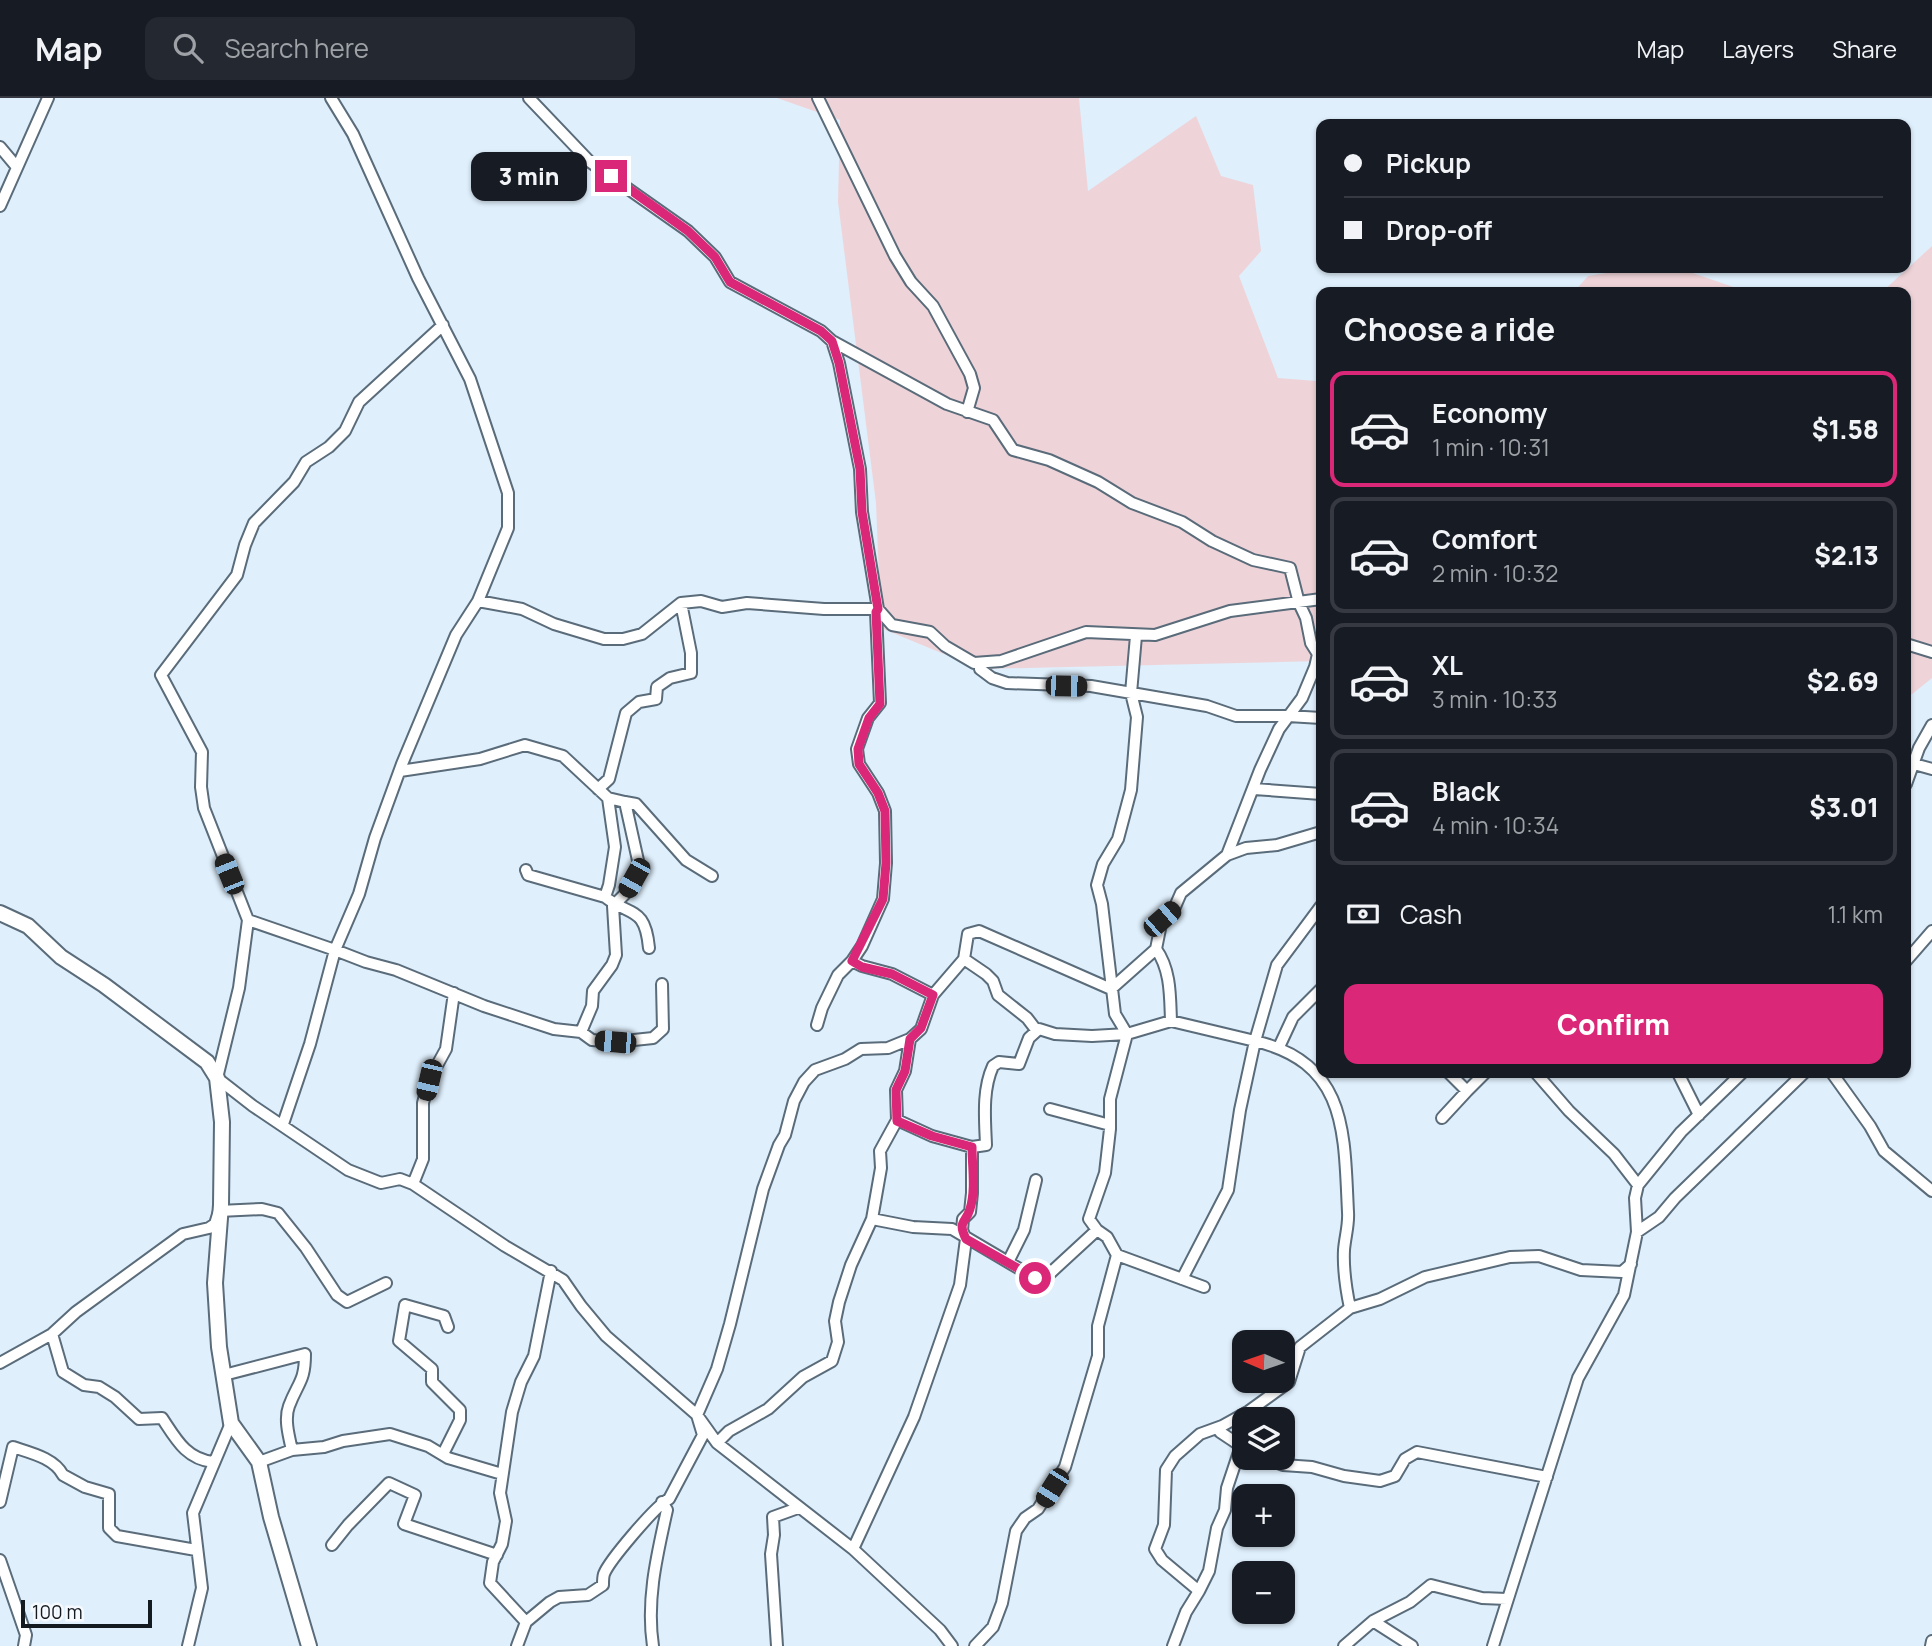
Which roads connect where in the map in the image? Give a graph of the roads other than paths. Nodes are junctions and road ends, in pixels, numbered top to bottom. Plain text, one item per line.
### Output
1 (48, 98) edge
2 (331, 98) edge
3 (529, 98) edge
4 (818, 98) edge
5 (0, 148) edge
6 (16, 166) junction
7 (0, 206) edge
8 (443, 325) junction
9 (832, 341) junction
10 (967, 412) junction
11 (1316, 600) edge
12 (478, 601) junction
13 (681, 603) junction
14 (1300, 603) junction
15 (878, 609) junction
16 (1136, 636) junction
17 (1911, 646) edge
18 (1316, 651) edge
19 (1932, 652) edge
20 (1316, 663) edge
21 (980, 669) dead end
22 (1131, 693) junction
23 (1288, 716) junction
24 (1316, 718) edge
25 (1932, 725) edge
26 (1911, 769) edge
27 (1932, 769) edge
28 (400, 771) junction
29 (1911, 774) edge
30 (598, 789) junction
31 (1254, 789) junction
32 (1316, 793) edge
33 (608, 798) junction
34 (625, 802) junction
35 (1316, 834) edge
36 (1227, 855) junction
37 (526, 870) dead end
38 (712, 876) dead end
39 (605, 897) junction
40 (615, 904) junction
41 (0, 913) edge
42 (1316, 913) edge
43 (248, 919) junction
44 (1932, 931) edge
45 (649, 948) dead end
46 (1156, 949) junction
47 (335, 950) junction
48 (1911, 955) edge
49 (964, 959) junction
50 (852, 961) junction
51 (662, 985) dead end
52 (1111, 989) junction
53 (454, 993) junction
54 (1316, 993) edge
55 (933, 995) junction
56 (1171, 1021) junction
57 (817, 1025) dead end
58 (1037, 1031) junction
59 (581, 1032) junction
60 (1128, 1034) junction
61 (910, 1039) junction
62 (1255, 1041) junction
63 (1279, 1047) junction
64 (1315, 1072) edge
65 (217, 1078) junction
66 (1320, 1078) edge
67 (1454, 1078) edge
68 (1480, 1078) edge
69 (1540, 1078) edge
70 (1680, 1078) edge
71 (1737, 1078) edge
72 (1799, 1078) edge
73 (1836, 1078) edge
74 (1467, 1091) junction
75 (1049, 1109) dead end
76 (1699, 1115) junction
77 (1442, 1118) dead end
78 (897, 1121) junction
79 (283, 1124) junction
80 (1110, 1125) junction
81 (972, 1147) junction
82 (1035, 1180) dead end
83 (413, 1184) junction
84 (1638, 1185) junction
85 (1932, 1191) edge
86 (219, 1211) junction
87 (872, 1219) junction
88 (1097, 1230) junction
89 (1637, 1232) junction
90 (966, 1239) junction
91 (1116, 1255) junction
92 (1008, 1262) junction
93 (1631, 1264) junction
94 (551, 1271) junction
95 (1182, 1279) junction
96 (386, 1283) dead end
97 (1204, 1287) dead end
98 (1350, 1308) junction
99 (448, 1327) dead end
100 (52, 1334) junction
101 (0, 1363) edge
102 (224, 1375) junction
103 (696, 1415) junction
104 (231, 1423) junction
105 (1222, 1426) junction
106 (1232, 1440) edge
107 (717, 1443) junction
108 (292, 1450) junction
109 (443, 1454) junction
110 (213, 1462) junction
111 (259, 1462) junction
112 (1295, 1466) edge
113 (1234, 1470) edge
114 (502, 1474) junction
115 (1547, 1476) junction
116 (0, 1502) edge
117 (662, 1502) junction
118 (798, 1508) junction
119 (332, 1545) dead end
120 (853, 1549) junction
121 (196, 1550) junction
122 (497, 1555) junction
123 (1, 1567) edge
124 (1199, 1591) junction
125 (1507, 1599) junction
126 (526, 1622) junction
127 (1373, 1622) junction
128 (24, 1646) edge
129 (188, 1646) edge
130 (309, 1646) edge
131 (517, 1646) edge
132 (653, 1646) edge
133 (777, 1646) edge
134 (952, 1646) edge
135 (975, 1646) edge
136 (1173, 1646) edge
137 (1345, 1646) edge
138 (1412, 1646) edge
139 (1493, 1646) edge

1 - 6 street
2 - 8 street
3 - 9 street
4 - 10 street
5 - 6 street
6 - 7 street
8 - 12 street
8 - 43 street
9 - 10 street
9 - 15 street
10 - 14 street
11 - 14 street
12 - 13 street
12 - 28 street
13 - 15 street
13 - 30 street
14 - 16 street
14 - 18 street
15 - 16 street
15 - 50 street
16 - 22 street
17 - 19 street
20 - 23 street
21 - 22 street
22 - 23 street
22 - 52 street
23 - 24 street
23 - 31 street
25 - 26 street
27 - 29 street
28 - 30 street
28 - 47 street
30 - 33 street
31 - 32 street
31 - 36 street
33 - 34 street
33 - 39 street
34 - 38 street
34 - 40 street
35 - 36 street
36 - 46 street
37 - 39 street
39 - 40 street
40 - 45 street
40 - 59 street
41 - 65 street
42 - 62 street
43 - 47 street
43 - 65 street
44 - 48 street
46 - 52 street
46 - 56 street
47 - 53 street
47 - 79 street
49 - 52 street
49 - 55 street
49 - 58 street
50 - 55 street
50 - 57 street
51 - 59 street
52 - 60 street
53 - 59 street
53 - 83 street
54 - 63 street
55 - 61 street
56 - 60 street
56 - 62 street
58 - 60 street
58 - 81 street
60 - 80 street
61 - 78 street
61 - 103 street
62 - 63 street
62 - 95 street
63 - 64 street
65 - 79 street
65 - 86 street
66 - 98 street
67 - 74 street
68 - 74 street
69 - 84 street
70 - 76 street
71 - 76 street
72 - 89 street
73 - 85 street
74 - 77 street
75 - 80 street
76 - 84 street
78 - 81 street
78 - 87 street
79 - 83 street
80 - 88 street
81 - 90 street
82 - 92 street
83 - 94 street
84 - 89 street
86 - 96 street
86 - 100 street
86 - 102 street
87 - 90 street
87 - 107 street
88 - 91 street
88 - 92 street
89 - 93 street
90 - 92 street
90 - 120 street
91 - 95 street
91 - 135 street
93 - 98 street
93 - 115 street
94 - 103 street
94 - 114 street
95 - 97 street
98 - 105 street
99 - 109 street
100 - 101 street
100 - 110 street
102 - 104 street
102 - 108 street
103 - 107 street
103 - 117 street
104 - 110 street
104 - 111 street
105 - 106 street
105 - 124 street
107 - 118 street
108 - 109 street
108 - 111 street
109 - 114 street
110 - 121 street
111 - 130 street
112 - 115 street
113 - 124 street
114 - 122 street
115 - 125 street
116 - 121 street
117 - 126 street
117 - 132 street
118 - 120 street
118 - 133 street
119 - 122 street
120 - 134 street
121 - 129 street
122 - 126 street
123 - 128 street
124 - 136 street
125 - 127 street
125 - 139 street
126 - 131 street
127 - 137 street
127 - 138 street

